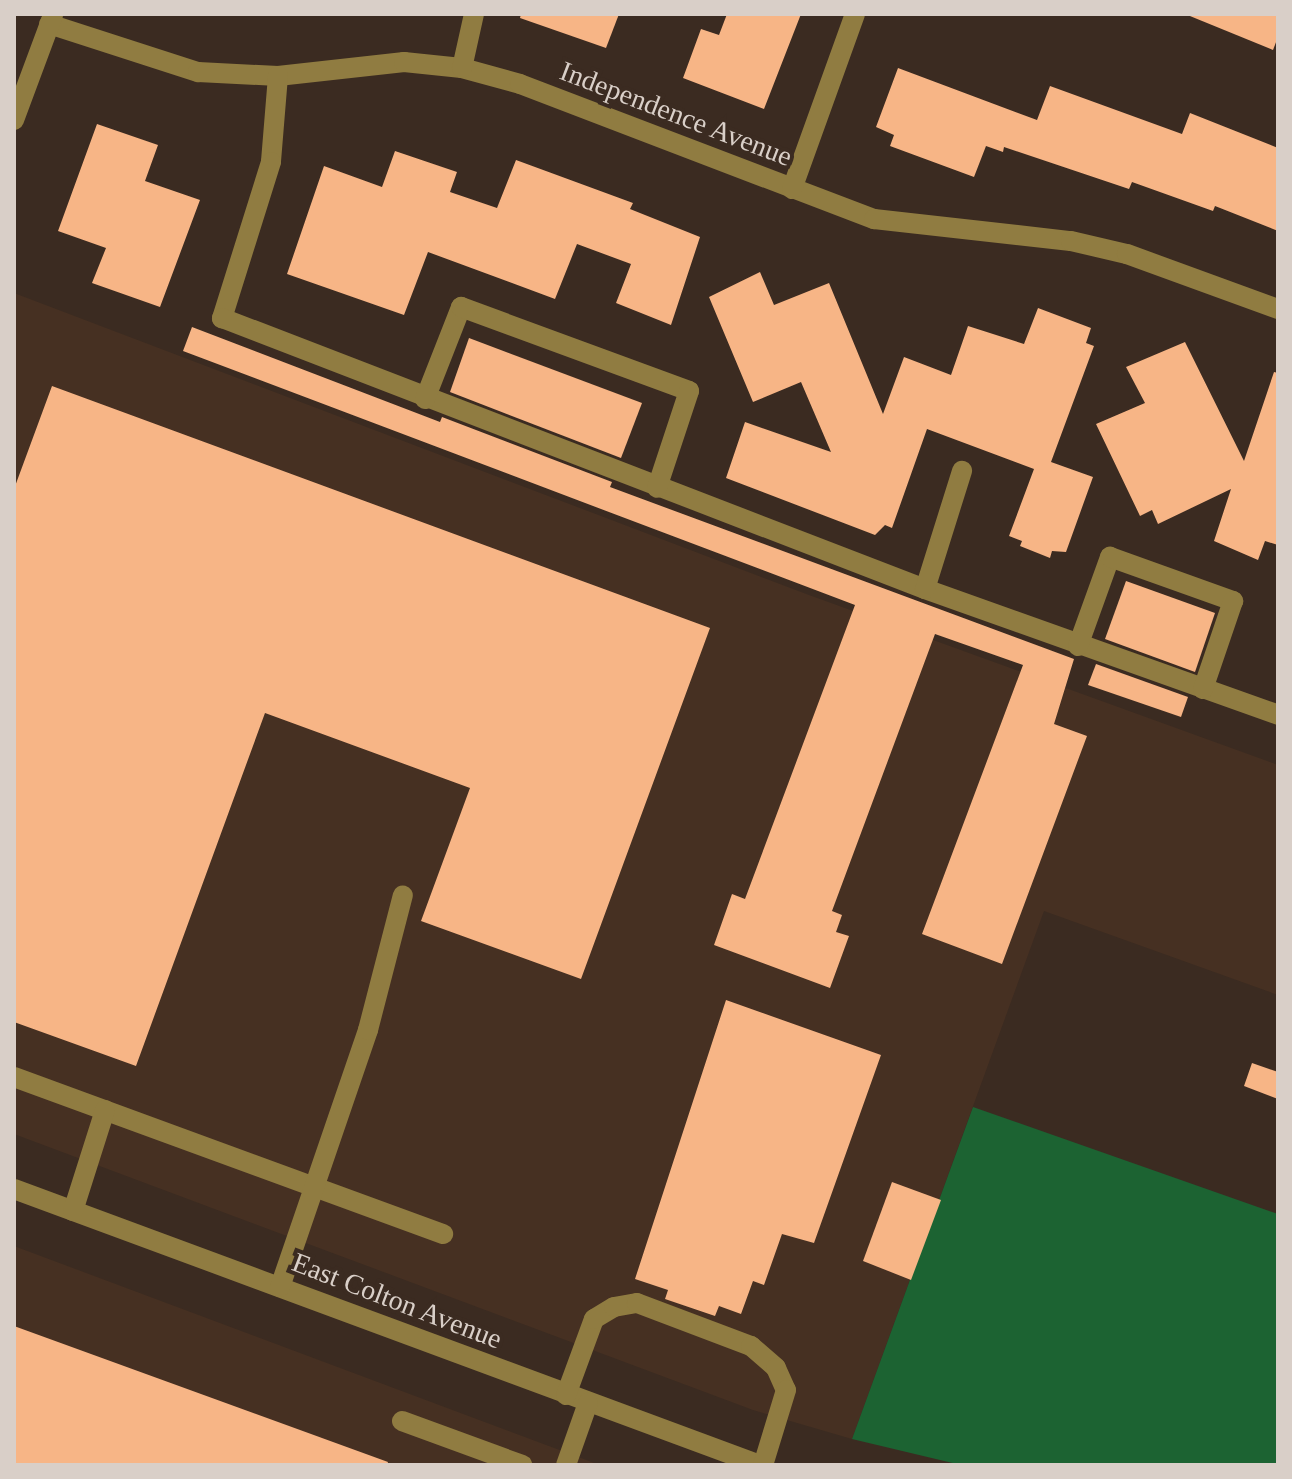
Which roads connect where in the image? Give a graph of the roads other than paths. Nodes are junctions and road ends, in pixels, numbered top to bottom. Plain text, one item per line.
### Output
1 (474, 14) edge
2 (855, 14) edge
3 (51, 19) edge
4 (462, 68) junction
5 (278, 76) junction
6 (14, 120) edge
7 (792, 189) junction
8 (1278, 309) edge
9 (425, 399) junction
10 (962, 471) dead end
11 (657, 488) junction
12 (925, 589) junction
13 (1078, 646) junction
14 (1203, 689) junction
15 (1278, 715) edge
16 (403, 895) dead end
17 (14, 1077) edge
18 (105, 1110) junction
19 (314, 1187) junction
20 (14, 1189) edge
21 (73, 1211) junction
22 (443, 1234) dead end
23 (280, 1287) junction
24 (566, 1395) junction
25 (588, 1403) junction
26 (402, 1421) dead end
27 (522, 1465) edge
28 (566, 1465) edge
29 (762, 1465) edge

1 - 4 street
2 - 7 street
3 - 5 street, Independence Avenue
3 - 6 street
4 - 5 street, Independence Avenue
4 - 7 street, Independence Avenue
5 - 9 street
7 - 8 street, Independence Avenue
9 - 11 street
9 - 11 street
10 - 12 street
11 - 12 street
12 - 13 street
13 - 14 street
13 - 14 street
14 - 15 street
16 - 19 street
17 - 18 street
18 - 19 street
18 - 21 street
19 - 22 street
19 - 23 street
20 - 21 street, East Colton Avenue
21 - 23 street, East Colton Avenue
23 - 24 street, East Colton Avenue
24 - 25 street, East Colton Avenue
24 - 29 street
25 - 28 street
25 - 29 street, East Colton Avenue
26 - 27 street

